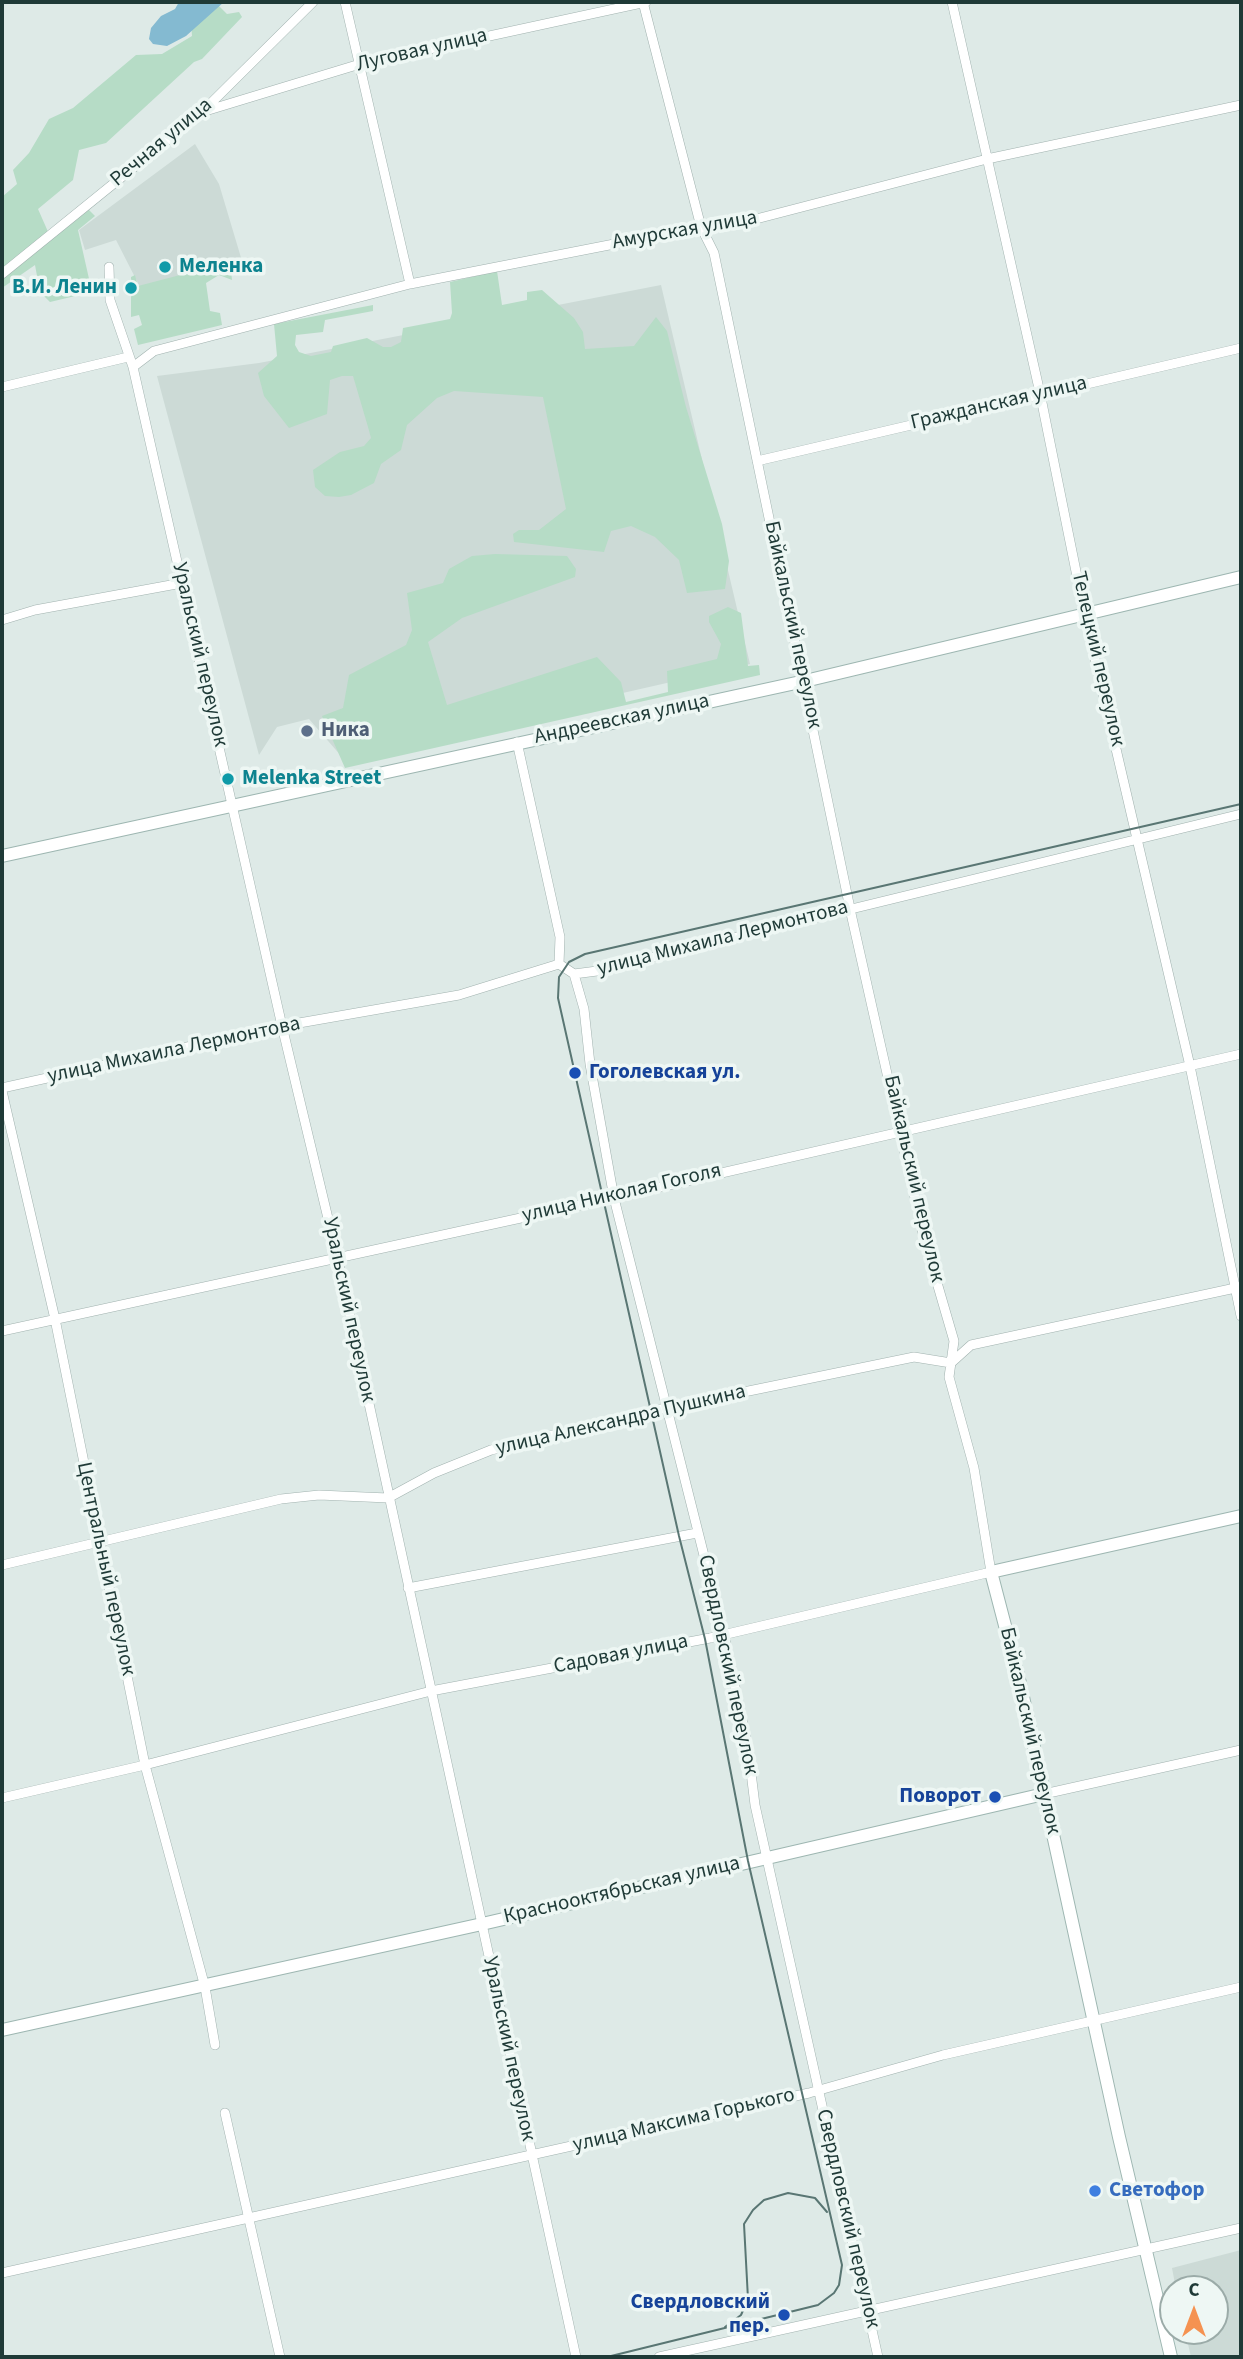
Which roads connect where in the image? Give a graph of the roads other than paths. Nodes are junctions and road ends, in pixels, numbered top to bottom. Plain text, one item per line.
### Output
1 (313, 2) edge
2 (345, 2) edge
3 (644, 2) edge
4 (952, 2) edge
5 (360, 64) junction
6 (1241, 105) edge
7 (202, 111) junction
8 (987, 159) junction
9 (701, 227) junction
10 (109, 267) dead end
11 (2, 274) edge
12 (410, 284) junction
13 (1241, 348) edge
14 (128, 357) junction
15 (133, 367) junction
16 (2, 387) edge
17 (1040, 393) junction
18 (757, 461) junction
19 (1241, 577) edge
20 (182, 583) junction
21 (1085, 616) junction
22 (2, 620) edge
23 (805, 681) junction
24 (517, 743) junction
25 (233, 804) junction
26 (1241, 814) edge
27 (1139, 837) junction
28 (2, 856) edge
29 (852, 908) junction
30 (559, 964) junction
31 (575, 974) junction
32 (282, 1026) junction
33 (1241, 1054) edge
34 (1189, 1066) junction
35 (2, 1089) edge
36 (900, 1130) junction
37 (614, 1198) junction
38 (337, 1256) junction
39 (1238, 1287) edge
40 (1241, 1317) edge
41 (55, 1319) junction
42 (2, 1331) edge
43 (951, 1363) junction
44 (666, 1408) junction
45 (388, 1498) junction
46 (1241, 1516) edge
47 (697, 1532) junction
48 (99, 1541) junction
49 (2, 1565) edge
50 (991, 1572) junction
51 (408, 1588) junction
52 (724, 1635) junction
53 (431, 1691) junction
54 (1241, 1750) edge
55 (145, 1765) junction
56 (1044, 1794) junction
57 (2, 1798) edge
58 (768, 1857) junction
59 (482, 1924) junction
60 (205, 1987) junction
61 (1241, 1987) edge
62 (1095, 2023) junction
63 (2, 2030) edge
64 (215, 2045) dead end
65 (818, 2090) junction
66 (225, 2113) dead end
67 (531, 2155) junction
68 (249, 2218) junction
69 (1241, 2228) edge
70 (1146, 2251) junction
71 (2, 2273) edge
72 (867, 2309) junction
73 (279, 2357) edge
74 (576, 2357) edge
75 (659, 2357) edge
76 (878, 2357) edge
77 (1171, 2357) edge

1 - 7 street, Речная улица
2 - 5 street
3 - 5 street, Луговая улица
3 - 9 street, Байкальский переулок
4 - 8 street, Телецкий переулок
5 - 7 street, Луговая улица
5 - 12 street
6 - 8 street, Амурская улица
7 - 11 street, Речная улица
8 - 9 street, Амурская улица
8 - 17 street, Телецкий переулок
9 - 12 street, Амурская улица
9 - 18 street, Байкальский переулок
10 - 14 street, Уральский переулок
12 - 15 street, Амурская улица
13 - 17 street, Гражданская улица
14 - 15 street, Уральский переулок
14 - 16 street
15 - 20 street, Уральский переулок
17 - 18 street, Гражданская улица
17 - 21 street, Телецкий переулок
18 - 23 street, Байкальский переулок
19 - 21 main road, Андреевская улица
20 - 22 street
20 - 25 street, Уральский переулок
21 - 23 main road, Андреевская улица
21 - 27 street, Телецкий переулок
23 - 24 main road, Андреевская улица
23 - 29 street, Байкальский переулок
24 - 25 main road, Андреевская улица
24 - 30 street
25 - 28 main road, Андреевская улица
25 - 32 street, Уральский переулок
26 - 27 street, улица Михаила Лермонтова
27 - 29 street, улица Михаила Лермонтова
27 - 34 street, Телецкий переулок
29 - 31 street, улица Михаила Лермонтова
29 - 36 street, Байкальский переулок
30 - 31 street, улица Михаила Лермонтова
30 - 32 street, улица Михаила Лермонтова
31 - 37 street, Свердловский переулок
32 - 35 street, улица Михаила Лермонтова
32 - 38 street, Уральский переулок
33 - 34 street, улица Николая Гоголя
34 - 36 street, улица Николая Гоголя
34 - 39 street, Телецкий переулок
35 - 41 street, Центральный переулок
36 - 37 street, улица Николая Гоголя
36 - 43 street, Байкальский переулок
37 - 38 street, улица Николая Гоголя
37 - 44 street, Свердловский переулок
38 - 41 street, улица Николая Гоголя
38 - 45 street, Уральский переулок
39 - 40 street, Телецкий переулок
39 - 43 street
41 - 42 street, улица Николая Гоголя
41 - 48 street, Центральный переулок
43 - 44 street, улица Александра Пушкина
43 - 50 street, Байкальский переулок
44 - 45 street, улица Александра Пушкина
44 - 47 street, Свердловский переулок
45 - 48 street, улица Александра Пушкина
45 - 51 street, Уральский переулок
46 - 50 main road, Садовая улица
47 - 51 street
47 - 52 street, Свердловский переулок
48 - 49 street, улица Александра Пушкина
48 - 55 street, Центральный переулок
50 - 52 street, Садовая улица
50 - 56 main road, Байкальский переулок
51 - 53 street, Уральский переулок
52 - 53 street, Садовая улица
52 - 58 street, Свердловский переулок
53 - 55 street, Садовая улица
53 - 59 street, Уральский переулок
54 - 56 street, Краснооктябрьская улица
55 - 57 street, Садовая улица
55 - 60 street, Центральный переулок
56 - 58 main road, Краснооктябрьская улица
56 - 62 main road, Байкальский переулок
58 - 59 main road, Краснооктябрьская улица
58 - 65 street, Свердловский переулок
59 - 60 main road, Краснооктябрьская улица
59 - 67 street, Уральский переулок
60 - 63 main road, Краснооктябрьская улица
60 - 64 street, Центральный переулок
61 - 62 street, улица Максима Горького
62 - 65 street, улица Максима Горького
62 - 70 main road, Байкальский переулок
65 - 67 street, улица Максима Горького
65 - 72 street, Свердловский переулок
66 - 68 street
67 - 68 street, улица Максима Горького
67 - 74 street, Уральский переулок
68 - 71 street, улица Максима Горького
68 - 73 street
69 - 70 street
70 - 72 street
70 - 77 main road, Байкальский переулок
72 - 75 street
72 - 76 street, Свердловский переулок

